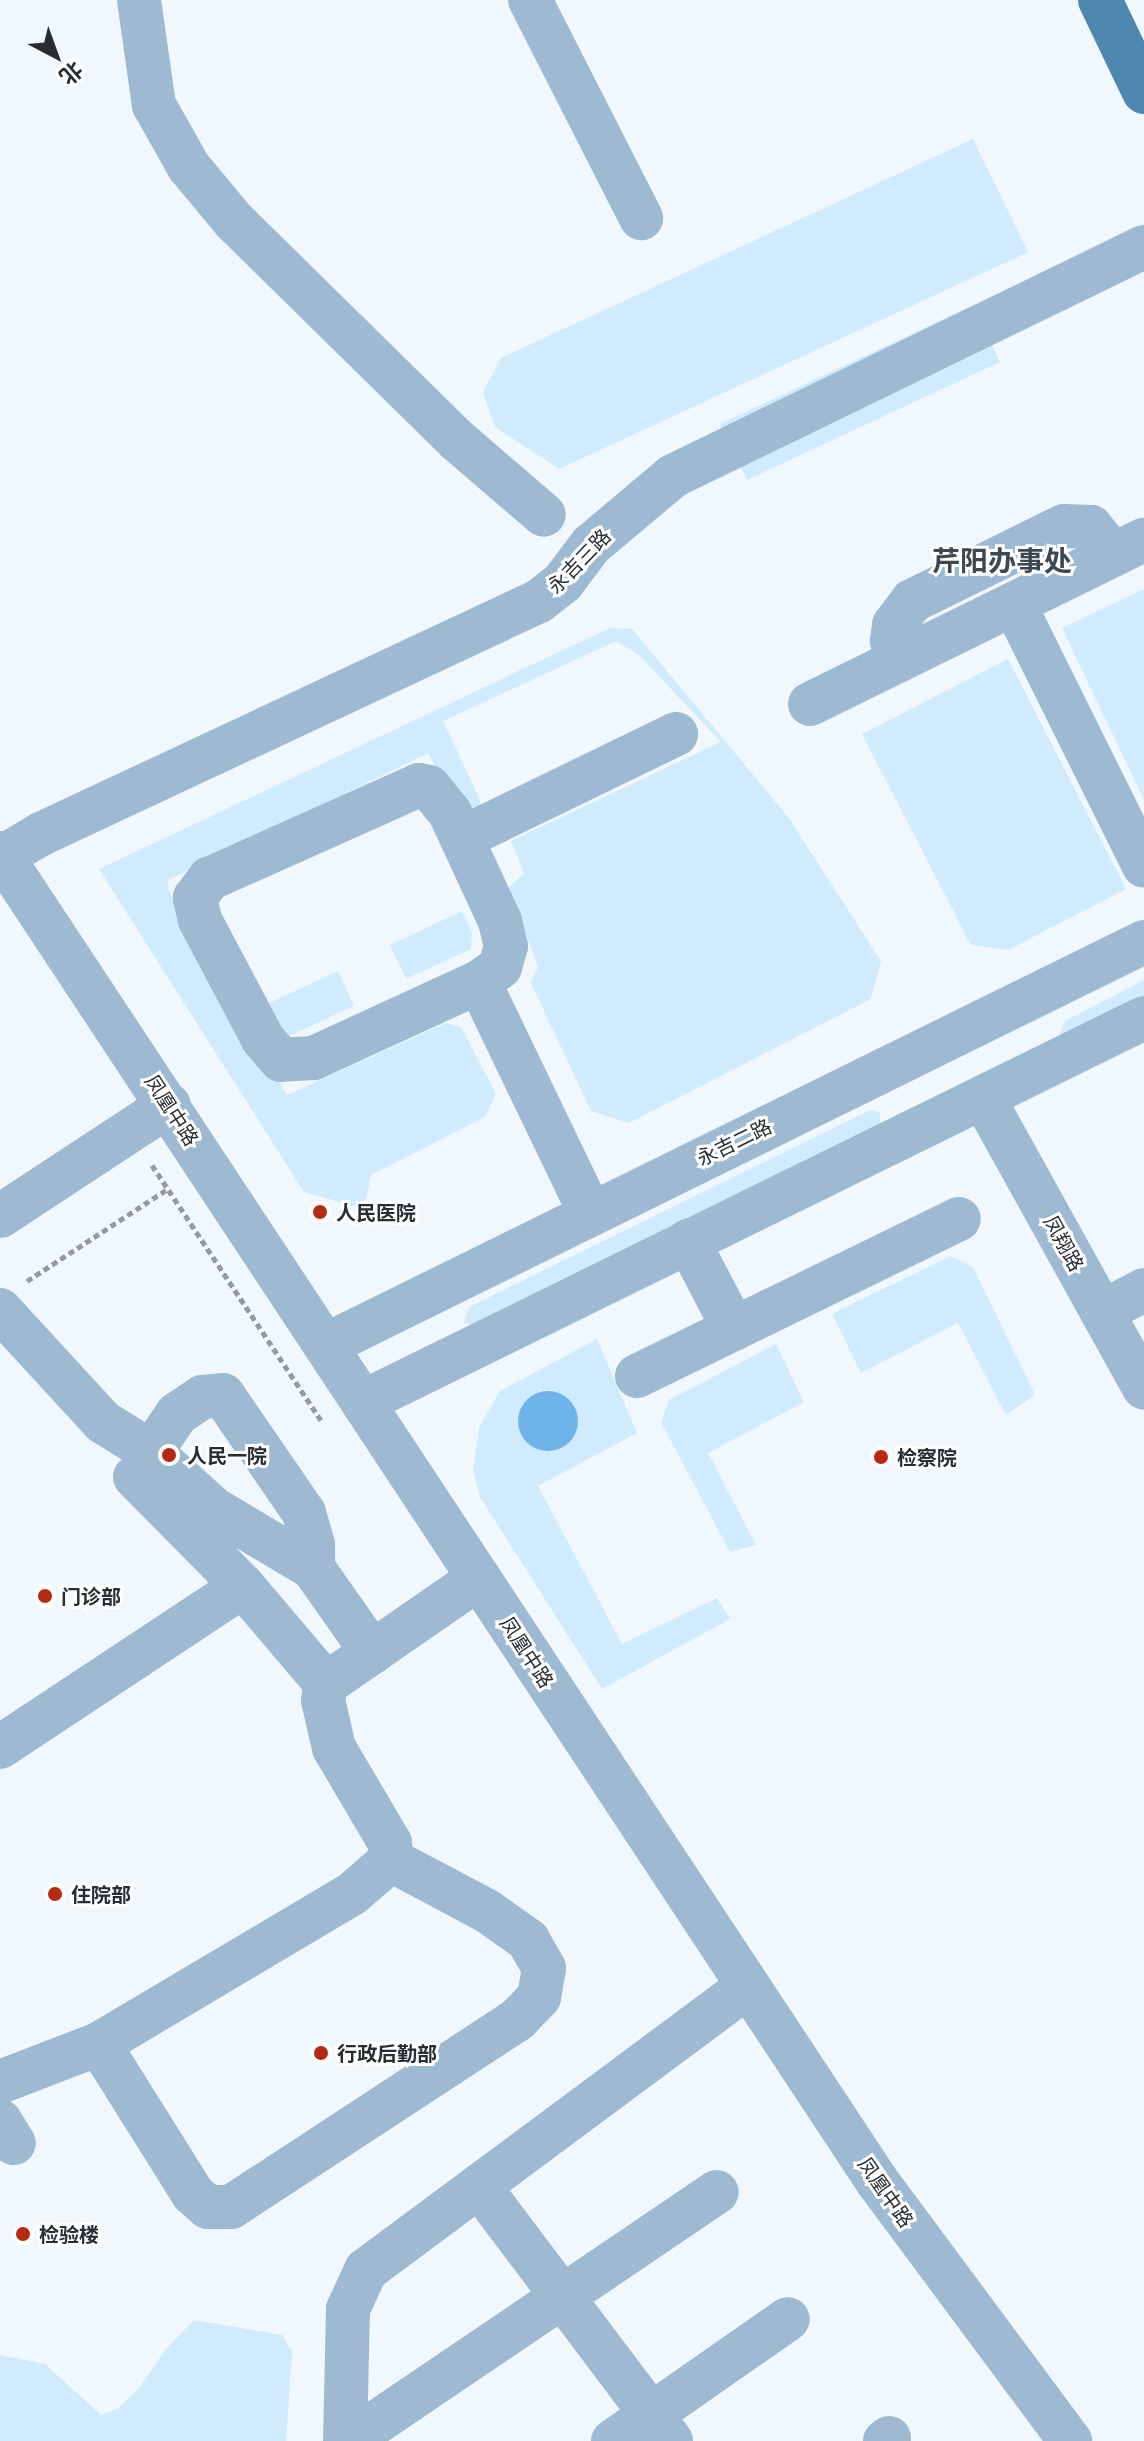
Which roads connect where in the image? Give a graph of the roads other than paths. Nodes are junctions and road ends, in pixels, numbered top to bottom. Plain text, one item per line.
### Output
1 (139, 0) edge
2 (530, 0) edge
3 (1100, 0) edge
4 (1144, 92) edge
5 (641, 218) dead end
6 (1144, 247) edge
7 (544, 515) dead end
8 (1129, 547) edge
9 (1014, 604) junction
10 (900, 660) junction
11 (810, 704) dead end
12 (676, 734) dead end
13 (462, 838) junction
14 (1, 855) edge
15 (1144, 866) edge
16 (1144, 942) edge
17 (479, 982) junction
18 (1144, 1018) edge
19 (984, 1099) junction
20 (169, 1105) junction
21 (590, 1213) junction
22 (0, 1216) edge
23 (959, 1219) dead end
24 (688, 1241) junction
25 (1144, 1290) edge
26 (6, 1300) edge
27 (1102, 1312) junction
28 (734, 1329) junction
29 (0, 1338) edge
30 (326, 1345) junction
31 (637, 1376) dead end
32 (1144, 1388) edge
33 (363, 1402) junction
34 (151, 1452) junction
35 (313, 1568) junction
36 (479, 1578) junction
37 (243, 1586) junction
38 (372, 1652) junction
39 (326, 1684) junction
40 (0, 1747) edge
41 (391, 1860) junction
42 (748, 1986) junction
43 (99, 2044) junction
44 (0, 2082) edge
45 (479, 2186) junction
46 (717, 2192) dead end
47 (565, 2296) junction
48 (788, 2319) dead end
49 (661, 2428) edge
50 (347, 2441) edge
51 (613, 2441) edge
52 (1070, 2441) edge

1 - 7 street
2 - 5 street
3 - 4 main road
6 - 14 street, 永吉三路
8 - 9 street
8 - 10 street
9 - 10 street
9 - 15 street
10 - 11 street
12 - 13 street
13 - 17 street
13 - 17 street
14 - 20 street, 凤凰中路
16 - 21 street, 永吉二路
17 - 21 street
18 - 19 street
19 - 24 street
19 - 27 street, 凤翔路
20 - 22 street
20 - 30 street, 凤凰中路
21 - 30 street, 永吉二路
23 - 28 street
24 - 28 street
24 - 33 street
25 - 27 street
26 - 34 street
27 - 32 street, 凤翔路
28 - 31 street
29 - 37 street
30 - 33 street, 凤凰中路
33 - 36 street, 凤凰中路
34 - 35 street
34 - 35 street
35 - 38 street
36 - 38 street
36 - 42 street, 凤凰中路
37 - 39 street
37 - 40 street
38 - 39 street
39 - 41 street
41 - 43 street
41 - 43 street
42 - 45 street
42 - 52 street, 凤凰中路
43 - 44 street
45 - 47 street
45 - 50 street
46 - 47 street
47 - 49 street
47 - 50 street
48 - 49 street
49 - 51 street

